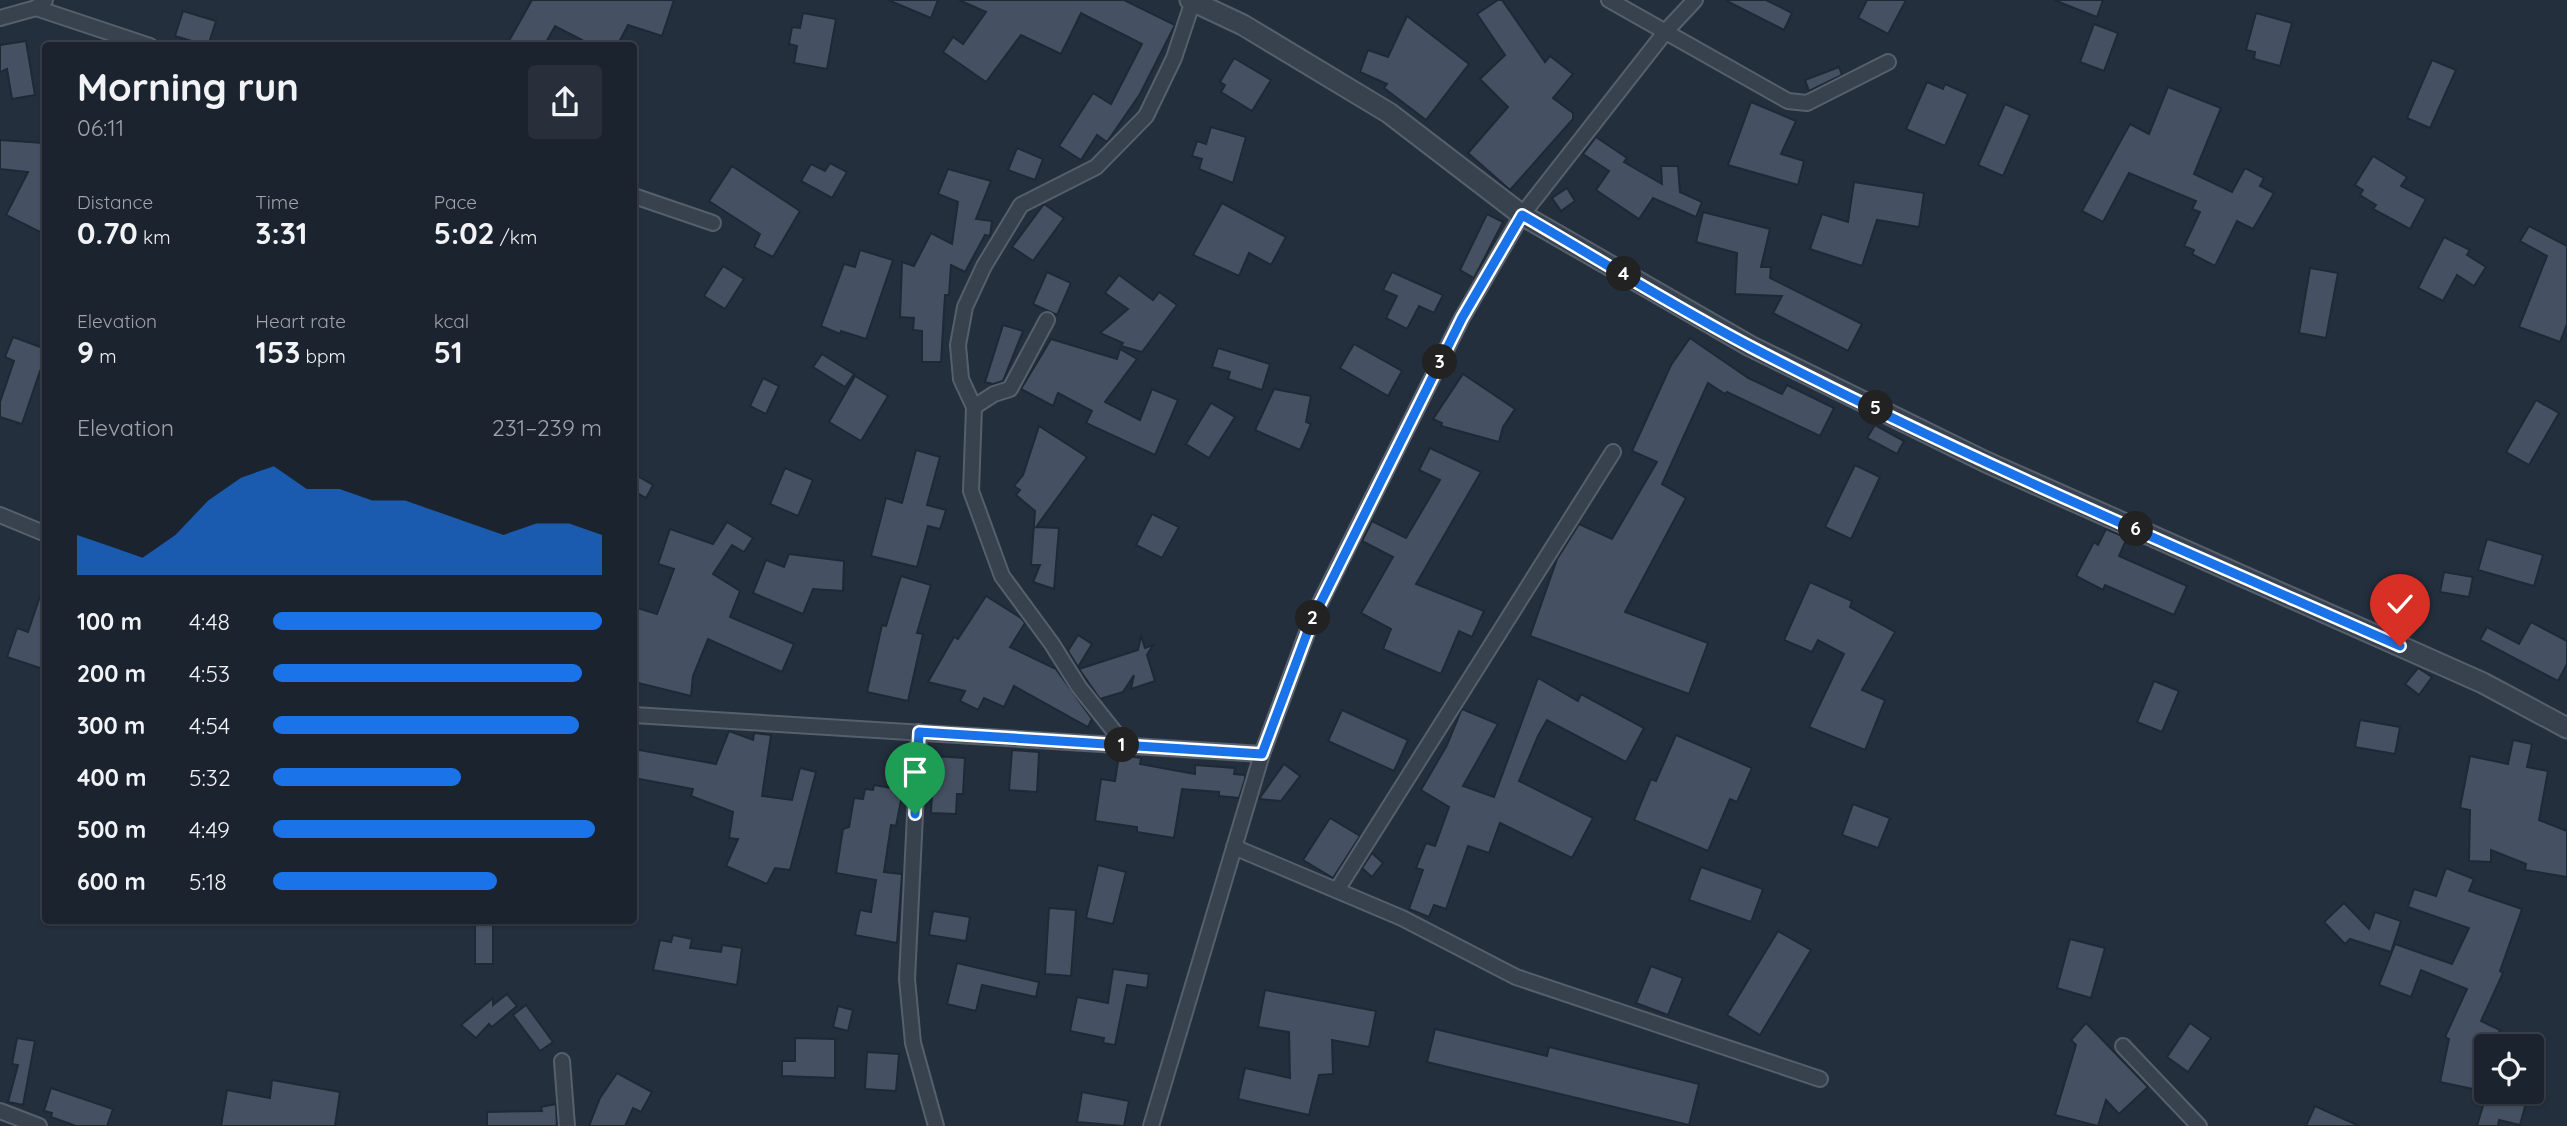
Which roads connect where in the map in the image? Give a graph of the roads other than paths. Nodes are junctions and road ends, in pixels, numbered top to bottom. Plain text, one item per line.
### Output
1 (1609, 0) edge
2 (1695, 0) edge
3 (1192, 1) edge
4 (40, 4) edge
5 (0, 18) edge
6 (1666, 32) junction
7 (140, 42) edge
8 (1888, 62) dead end
9 (637, 197) edge
10 (1522, 215) junction
11 (713, 223) dead end
12 (1047, 320) dead end
13 (974, 407) junction
14 (1613, 452) dead end
15 (0, 515) edge
16 (42, 532) edge
17 (637, 715) edge
18 (2567, 728) edge
19 (919, 732) junction
20 (1125, 745) junction
21 (1262, 754) junction
22 (1234, 847) junction
23 (1337, 890) junction
24 (2123, 1046) dead end
25 (562, 1061) dead end
26 (1820, 1079) dead end
27 (0, 1111) edge
28 (40, 1126) edge
29 (568, 1126) edge
30 (936, 1126) edge
31 (1151, 1126) edge
32 (2199, 1126) edge

1 - 6 street
2 - 6 street
3 - 10 street
3 - 13 street
4 - 5 street
4 - 7 street
6 - 8 street
6 - 10 street
9 - 11 street
10 - 18 street
10 - 21 street
12 - 13 street
13 - 20 street
14 - 23 street
15 - 16 street
17 - 19 street
19 - 20 street
19 - 30 street
20 - 21 street
21 - 22 street
22 - 23 street
22 - 31 street
23 - 26 street
24 - 32 street
25 - 29 street
27 - 28 street

